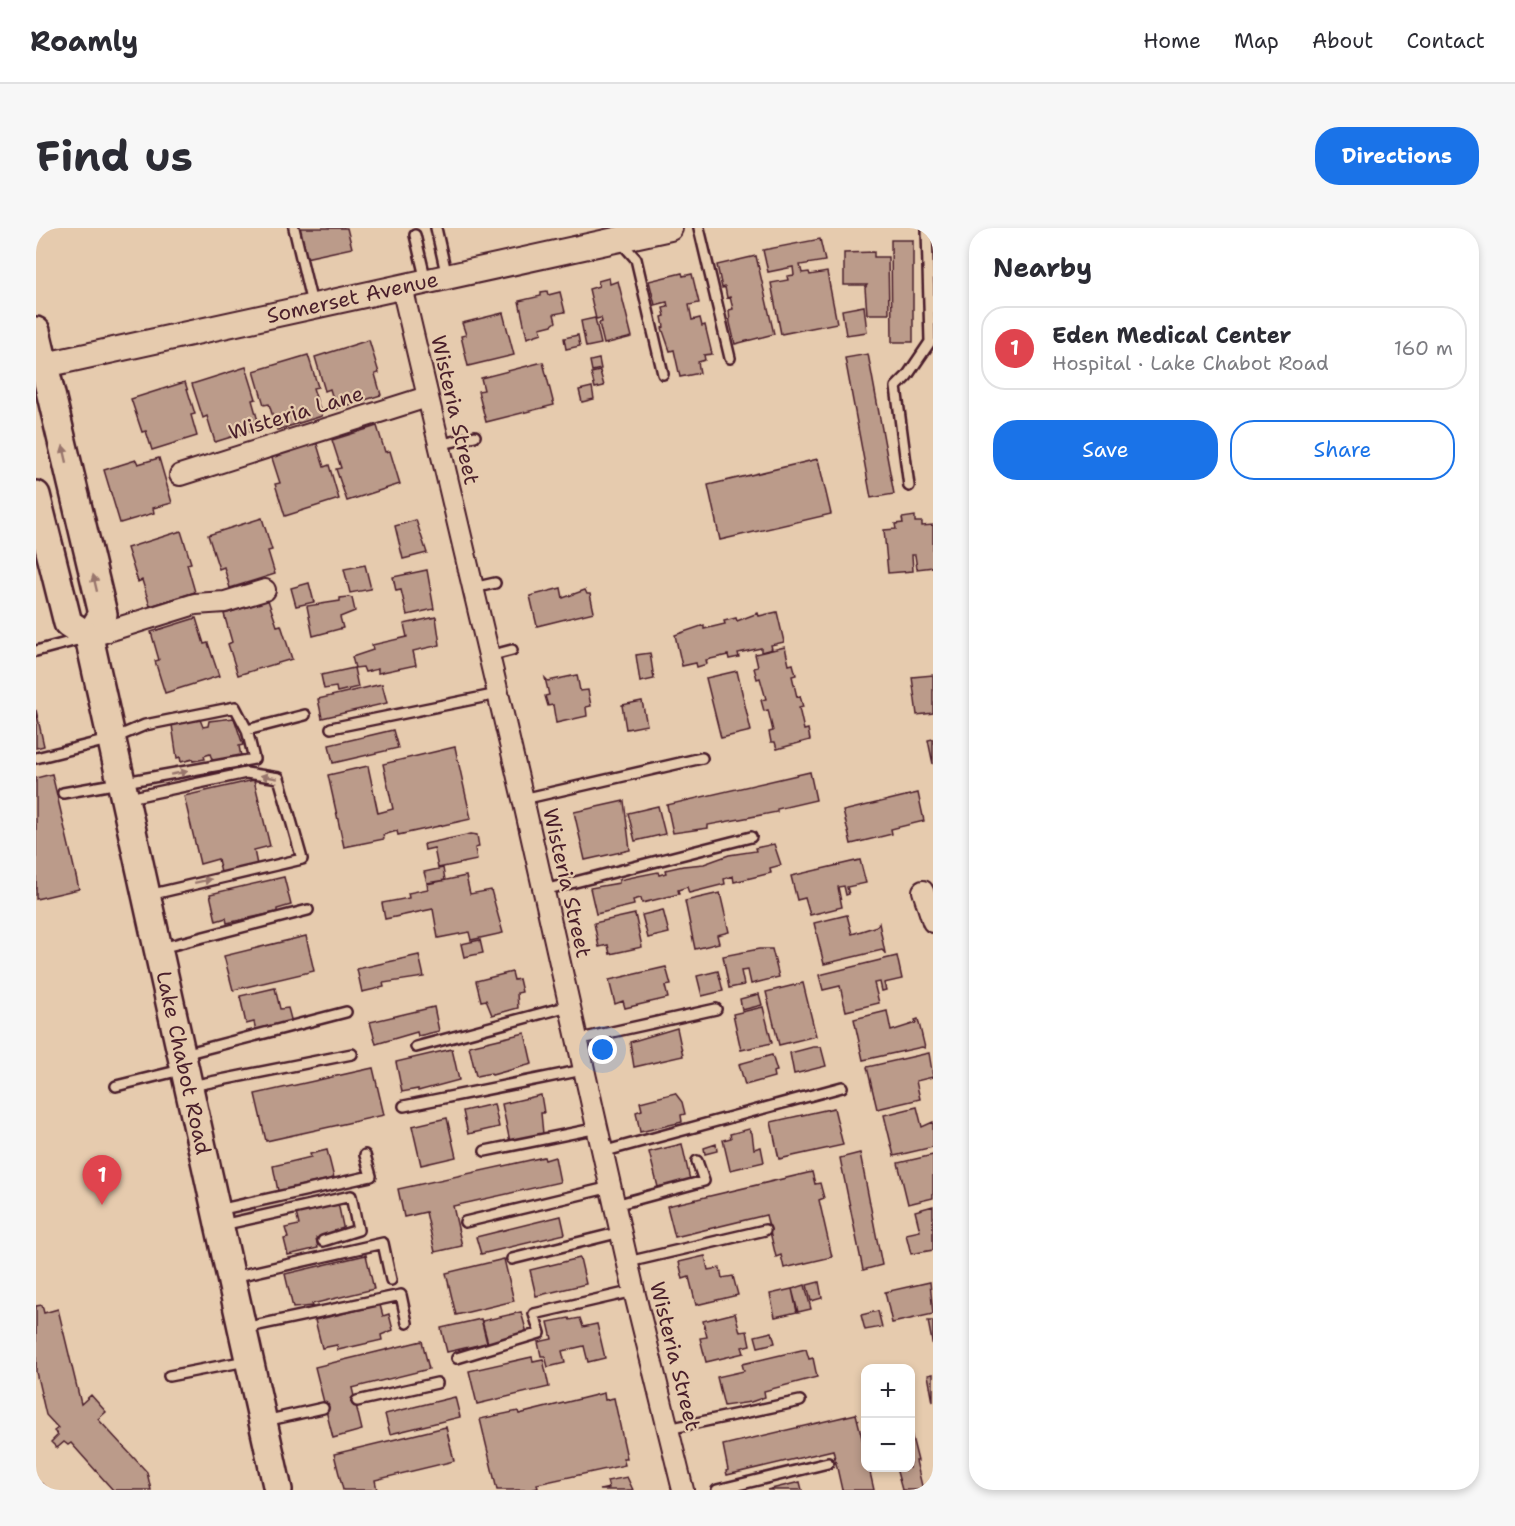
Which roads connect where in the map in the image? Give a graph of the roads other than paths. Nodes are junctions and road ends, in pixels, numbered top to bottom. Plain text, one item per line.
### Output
1 (294, 228) edge
2 (436, 228) edge
3 (670, 228) edge
4 (699, 228) edge
5 (927, 228) edge
6 (618, 234) edge
7 (415, 235) dead end
8 (436, 279) junction
9 (402, 286) junction
10 (313, 307) junction
11 (36, 331) edge
12 (730, 358) dead end
13 (40, 366) edge
14 (663, 374) dead end
15 (427, 397) junction
16 (475, 436) dead end
17 (439, 445) junction
18 (180, 475) dead end
19 (909, 486) dead end
20 (36, 495) edge
21 (495, 583) dead end
22 (473, 588) junction
23 (265, 590) dead end
24 (89, 637) junction
25 (512, 650) dead end
26 (36, 651) edge
27 (489, 656) junction
28 (498, 694) junction
29 (305, 716) dead end
30 (331, 728) dead end
31 (247, 730) junction
32 (112, 739) junction
33 (36, 758) edge
34 (702, 758) dead end
35 (124, 790) junction
36 (63, 793) dead end
37 (523, 798) junction
38 (751, 837) dead end
39 (544, 890) junction
40 (923, 891) dead end
41 (147, 896) junction
42 (308, 910) dead end
43 (933, 922) edge
44 (158, 949) junction
45 (569, 1006) junction
46 (716, 1010) dead end
47 (346, 1012) dead end
48 (576, 1040) junction
49 (416, 1047) dead end
50 (352, 1054) dead end
51 (185, 1070) junction
52 (583, 1070) junction
53 (116, 1086) dead end
54 (842, 1088) dead end
55 (404, 1106) dead end
56 (598, 1128) junction
57 (485, 1151) dead end
58 (602, 1152) junction
59 (364, 1155) dead end
60 (697, 1161) dead end
61 (613, 1196) junction
62 (218, 1218) junction
63 (465, 1222) dead end
64 (765, 1230) dead end
65 (621, 1232) junction
66 (323, 1241) dead end
67 (512, 1259) dead end
68 (628, 1262) junction
69 (231, 1277) junction
70 (391, 1280) dead end
71 (634, 1291) junction
72 (406, 1323) dead end
73 (242, 1329) junction
74 (457, 1358) dead end
75 (249, 1360) junction
76 (169, 1376) dead end
77 (438, 1383) dead end
78 (357, 1401) dead end
79 (800, 1401) dead end
80 (322, 1408) dead end
81 (263, 1422) junction
82 (668, 1429) junction
83 (828, 1463) dead end
84 (278, 1490) edge
85 (683, 1490) edge
86 (717, 1490) edge

1 - 10 lane
2 - 8 lane
3 - 6 street, Somerset Avenue
4 - 12 lane
5 - 19 lane
6 - 8 street, Somerset Avenue
6 - 14 lane
7 - 8 lane
8 - 9 street, Somerset Avenue
9 - 10 street, Somerset Avenue
9 - 15 street, Wisteria Street
10 - 13 street, Somerset Avenue
11 - 13 main road
24 -> 13 main road
15 - 17 street, Wisteria Street
15 - 18 street, Wisteria Lane
16 - 17 lane
17 - 22 street, Wisteria Street
20 - 24 main road
21 - 22 lane
22 - 27 street, Wisteria Street
23 - 24 street
24 - 26 lane
24 - 32 main road, Lake Chabot Road
25 - 27 lane
27 - 28 street, Wisteria Street
28 - 30 lane
28 - 37 street, Wisteria Street
29 - 31 lane
31 - 32 lane
35 -> 31 lane
32 - 33 lane
32 - 35 main road, Lake Chabot Road
34 - 37 lane
35 - 36 lane
35 - 41 main road, Lake Chabot Road
41 -> 35 lane
37 - 39 street, Wisteria Street
38 - 39 lane
39 - 45 street, Wisteria Street
40 - 43 street
41 - 44 main road, Lake Chabot Road
42 - 44 lane
44 - 51 main road, Lake Chabot Road
45 - 48 street, Wisteria Street
45 - 49 lane
46 - 48 lane
47 - 51 lane
48 - 52 street, Wisteria Street
50 - 51 lane
51 - 53 lane
51 - 62 main road, Lake Chabot Road
52 - 55 lane
52 - 56 street, Wisteria Street
54 - 58 lane
56 - 57 lane
56 - 58 street, Wisteria Street
58 - 61 street, Wisteria Street
59 - 62 lane
60 - 61 lane
61 - 63 lane
61 - 65 street, Wisteria Street
62 - 66 lane
62 - 69 main road, Lake Chabot Road
64 - 68 lane
65 - 67 lane
65 - 68 street, Wisteria Street
68 - 71 street, Wisteria Street
69 - 70 lane
69 - 73 main road, Lake Chabot Road
71 - 74 lane
71 - 82 street, Wisteria Street
72 - 73 lane
73 - 75 main road, Lake Chabot Road
75 - 76 lane
75 - 81 main road, Lake Chabot Road
77 - 78 lane
79 - 82 lane
80 - 81 lane
81 - 84 main road, Lake Chabot Road
82 - 85 street, Wisteria Street
83 - 86 lane

